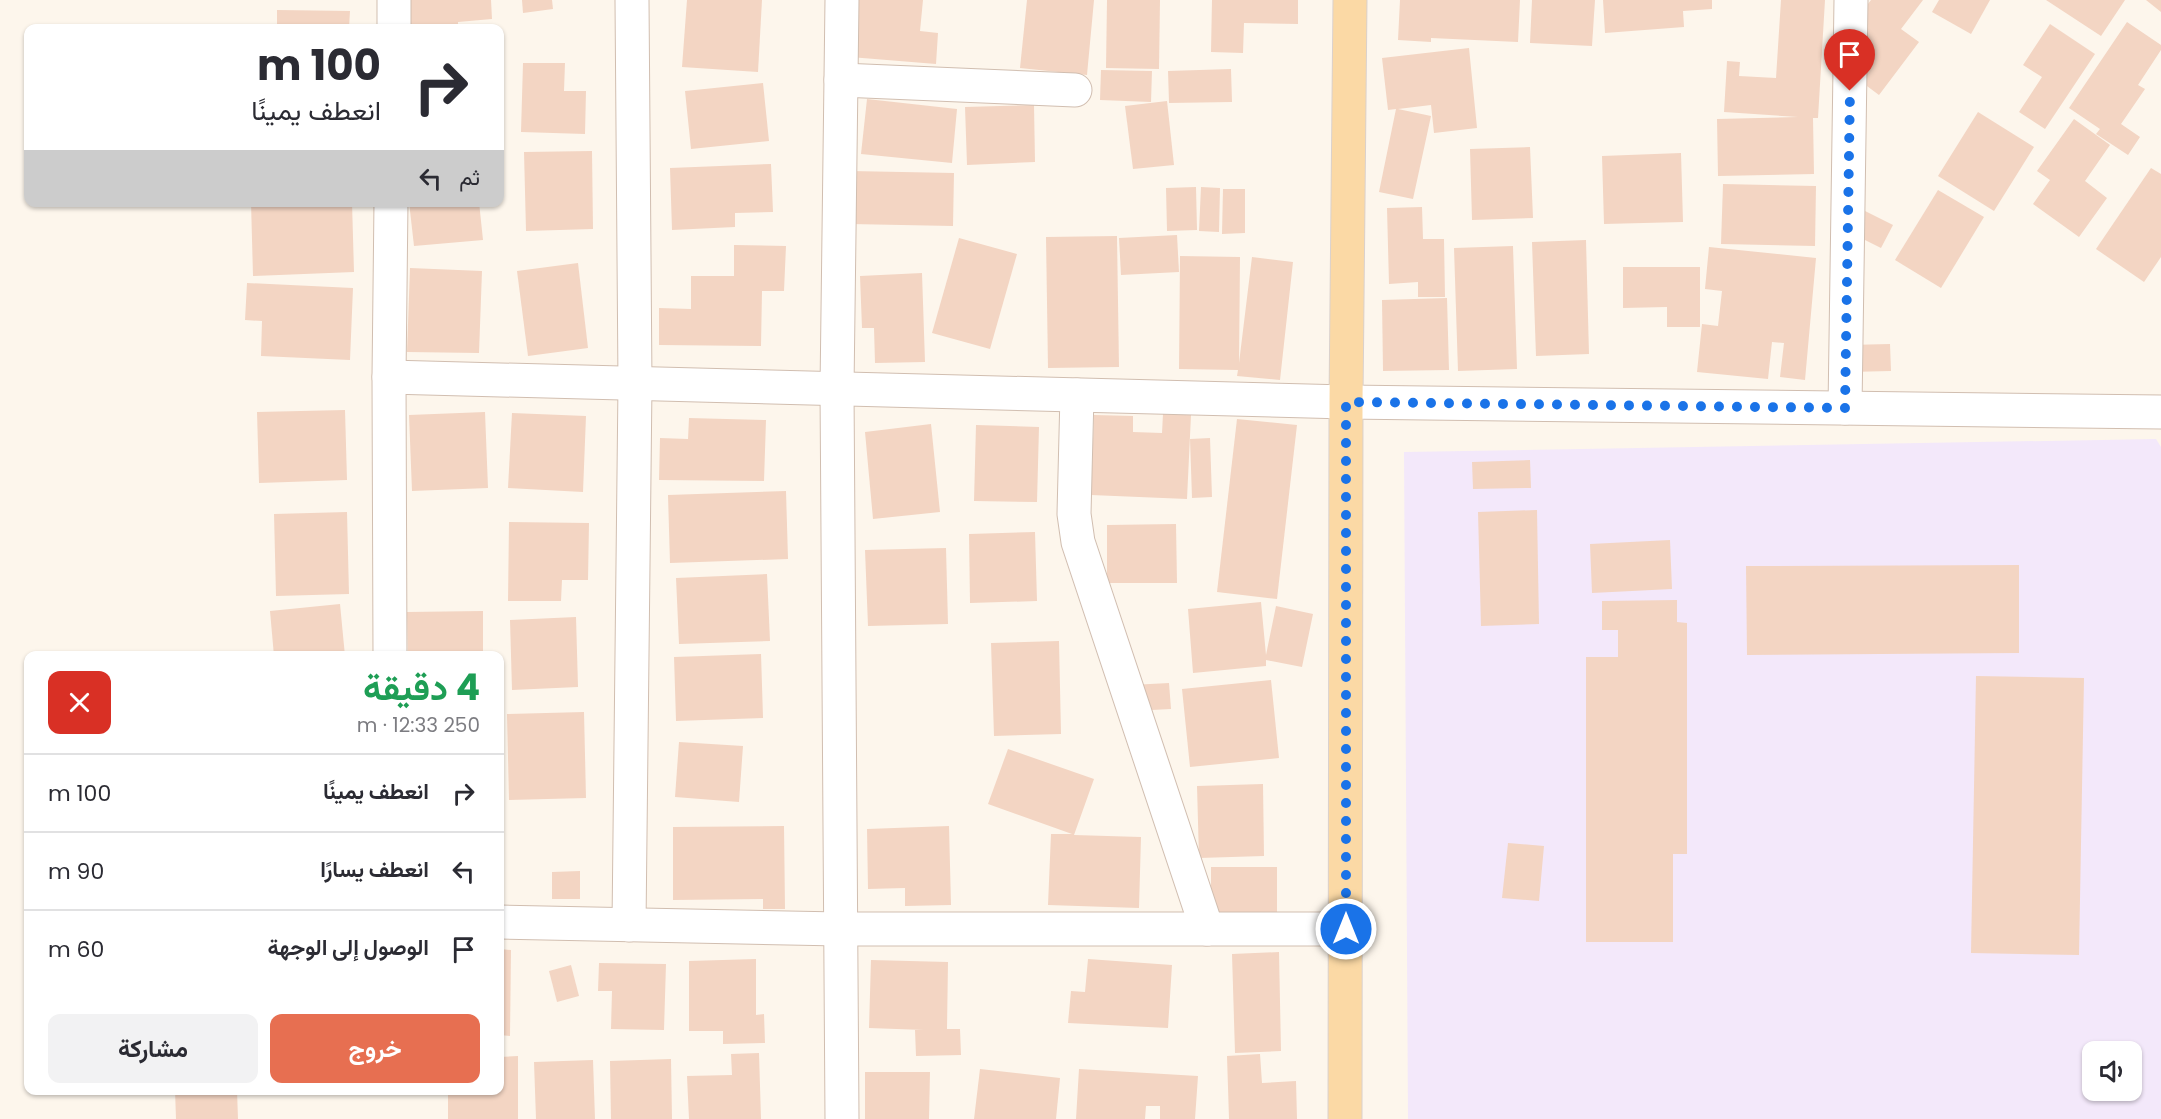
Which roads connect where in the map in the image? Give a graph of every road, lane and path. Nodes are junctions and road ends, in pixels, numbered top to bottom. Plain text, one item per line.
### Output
1 (394, 0) edge
2 (632, 0) edge
3 (842, 0) edge
4 (1350, 0) edge
5 (1851, 0) edge
6 (394, 24) edge
7 (841, 80) junction
8 (1076, 90) dead end
9 (391, 207) edge
10 (389, 378) junction
11 (635, 384) junction
12 (837, 389) junction
13 (1077, 395) junction
14 (1346, 402) junction
15 (1845, 408) junction
16 (2161, 412) edge
17 (390, 651) edge
18 (504, 922) edge
19 (629, 925) junction
20 (840, 928) junction
21 (1207, 929) junction
22 (1346, 929) junction
23 (842, 1119) edge
24 (1345, 1119) edge

1 - 6 street
2 - 11 street
3 - 7 street
4 - 14 main road
5 - 15 street
7 - 8 street
7 - 12 street
9 - 10 street
10 - 11 street
10 - 17 street
11 - 12 street
11 - 19 street
12 - 13 street
12 - 20 street
13 - 14 street
13 - 21 street
14 - 15 street
14 - 22 main road
15 - 16 street
18 - 19 street
19 - 20 street
20 - 21 street
20 - 23 street
21 - 22 street
22 - 24 main road

